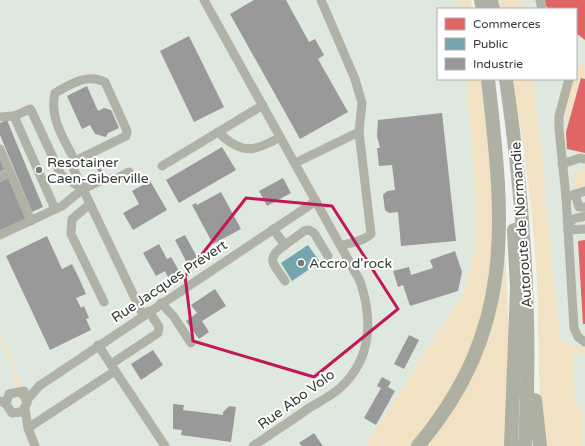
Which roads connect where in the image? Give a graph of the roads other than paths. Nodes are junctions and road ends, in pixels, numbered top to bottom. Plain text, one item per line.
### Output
1 (204, 0) edge
2 (321, 0) edge
3 (488, 80) edge
4 (496, 80) edge
5 (506, 80) edge
6 (570, 80) edge
7 (263, 105) junction
8 (14, 116) junction
9 (0, 117) edge
10 (218, 132) junction
11 (359, 132) junction
12 (280, 137) junction
13 (0, 149) edge
14 (585, 159) edge
15 (75, 161) junction
16 (295, 163) junction
17 (562, 164) junction
18 (162, 166) dead end
19 (129, 172) dead end
20 (10, 173) junction
21 (0, 177) edge
22 (83, 190) junction
23 (585, 191) edge
24 (569, 199) junction
25 (316, 201) junction
26 (90, 204) junction
27 (585, 207) edge
28 (55, 209) junction
29 (581, 216) edge
30 (31, 221) junction
31 (568, 228) junction
32 (273, 229) junction
33 (585, 229) edge
34 (0, 235) edge
35 (284, 245) junction
36 (342, 246) junction
37 (328, 256) dead end
38 (285, 281) dead end
39 (104, 302) dead end
40 (161, 304) junction
41 (146, 313) junction
42 (585, 342) edge
43 (191, 343) dead end
44 (98, 345) junction
45 (113, 368) junction
46 (528, 371) junction
47 (39, 386) junction
48 (20, 392) junction
49 (5, 394) edge
50 (27, 400) junction
51 (3, 403) edge
52 (25, 409) junction
53 (16, 413) junction
54 (28, 428) junction
55 (36, 446) edge
56 (165, 446) edge
57 (254, 446) edge
58 (418, 446) edge
59 (511, 446) edge
60 (525, 446) edge
61 (540, 446) edge

1 - 7 street, Rue Abo Volo
2 - 11 street
3 - 58 highway
4 - 59 highway
5 - 46 highway, Autoroute de Normandie
6 - 17 street
7 - 10 street
7 - 12 street, Rue Abo Volo
8 - 9 street
8 - 22 street
8 - 28 street
10 - 12 street
10 - 18 street
11 - 16 street
11 - 36 street
12 - 16 street, Rue Abo Volo
13 - 20 street
14 - 17 street
15 - 15 street
15 - 22 street
16 - 25 street, Rue Abo Volo
17 - 24 street
19 - 22 street
20 - 21 street
20 - 30 street
22 - 26 street
22 - 28 street
23 - 24 street
24 - 27 street
24 - 29 street
24 - 31 street
25 - 32 street, Rue Jacques Prévert
25 - 36 street, Rue Abo Volo
26 - 39 street
26 - 41 street
28 - 30 street
29 - 31 street
30 - 34 street
31 - 33 street
31 - 42 street
32 - 35 street
32 - 40 street, Rue Jacques Prévert
35 - 37 street
35 - 38 street
36 - 57 street, Rue Abo Volo
40 - 41 street, Rue Jacques Prévert
40 - 43 street
41 - 44 street, Rue Jacques Prévert
41 - 45 street
44 - 45 street
44 - 47 street, Rue Jacques Prévert
45 - 54 street
45 - 56 street
46 - 60 highway
46 - 61 highway
47 - 48 street, Rue Jacques Prévert
47 - 50 street, Rue Jacques Prévert
48 - 49 street, Rue Jacques Prévert
48 - 50 street
49 - 51 street, Rue Jacques Prévert
50 - 52 street, Rue Jacques Prévert
51 - 53 street, Rue Jacques Prévert
52 - 53 street
52 - 54 street
53 - 54 street
54 - 55 street

